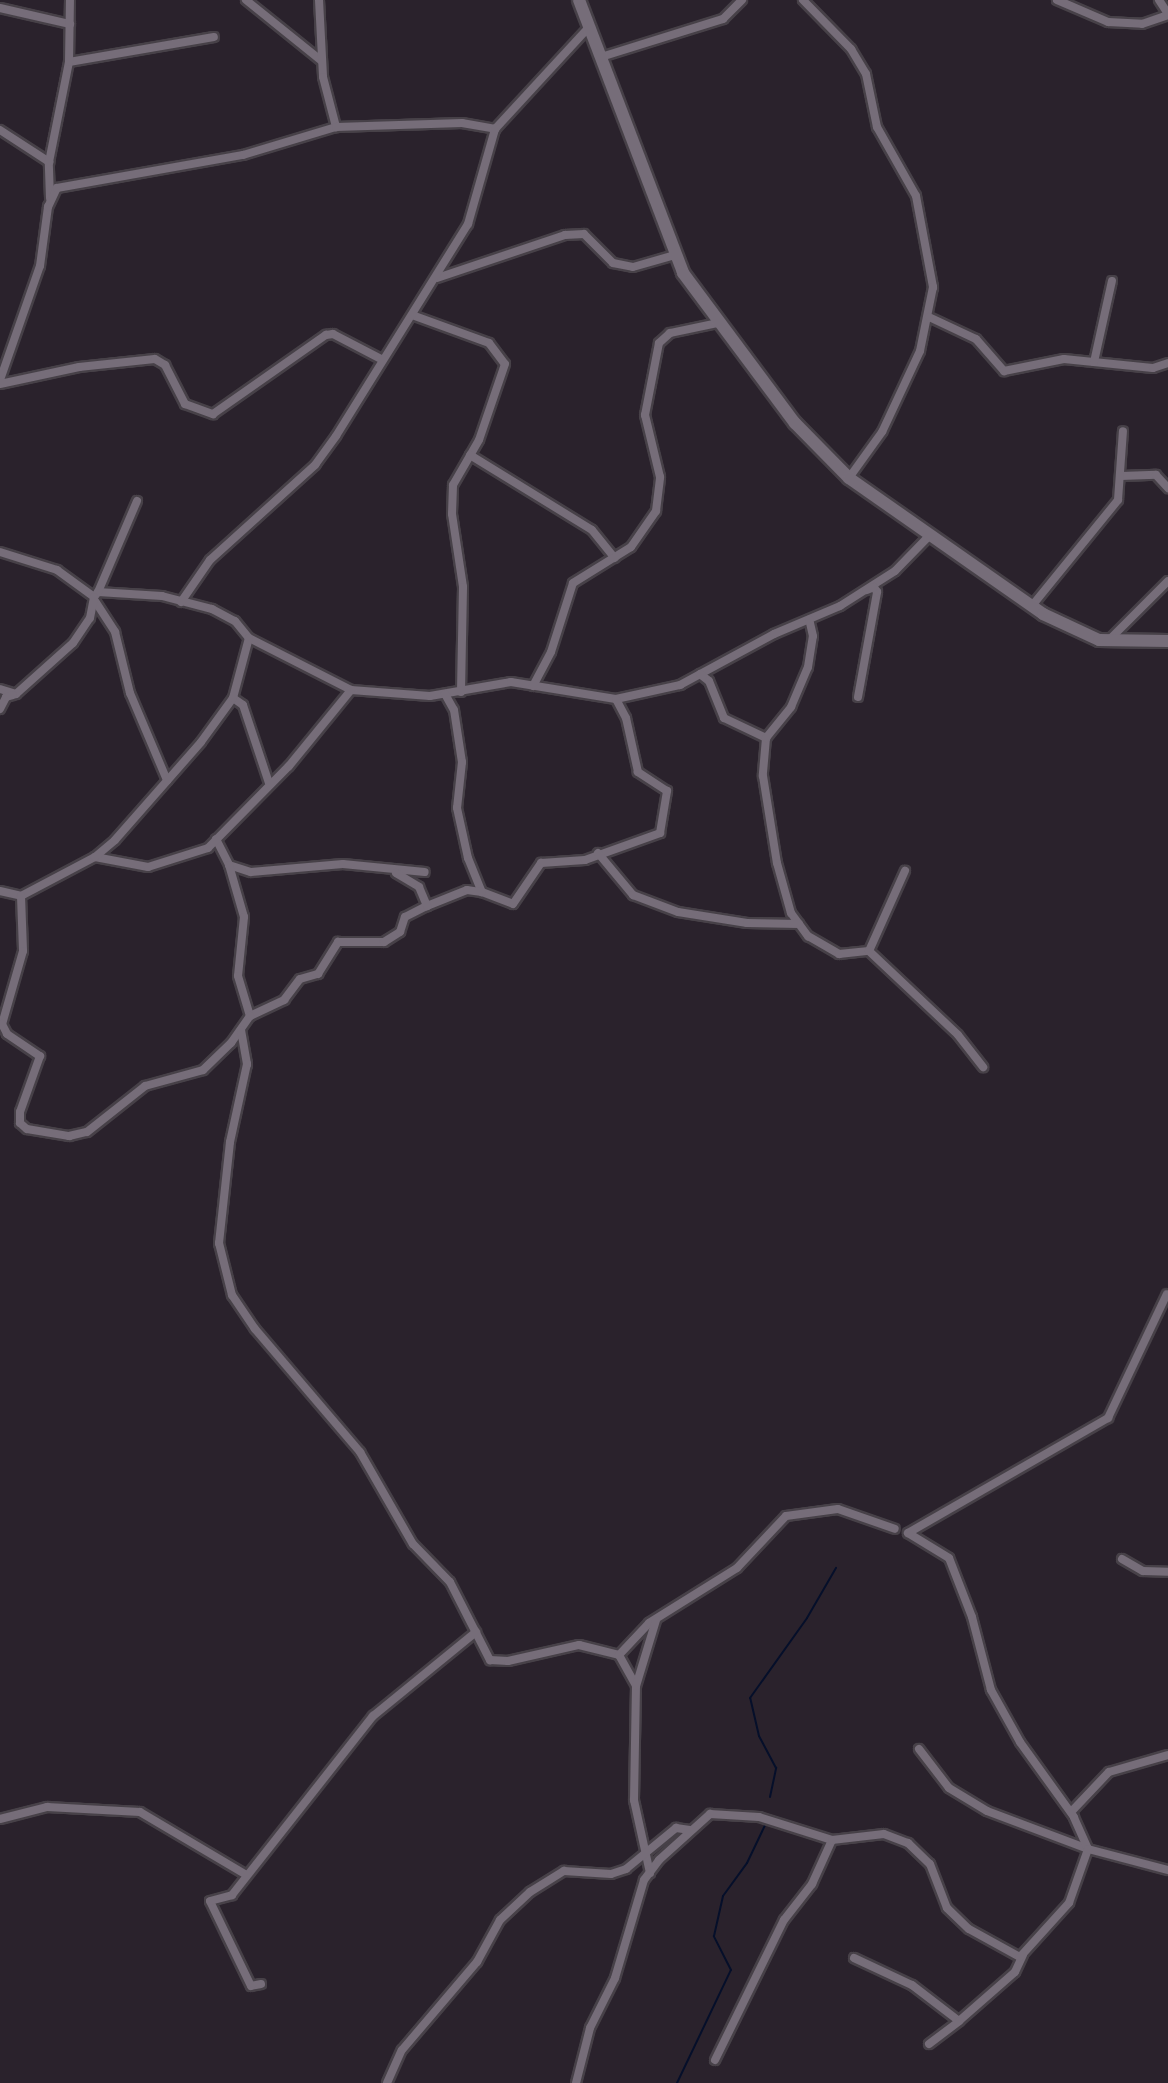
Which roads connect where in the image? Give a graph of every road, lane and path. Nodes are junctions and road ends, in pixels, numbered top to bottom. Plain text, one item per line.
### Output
1 (70, 0) edge
2 (246, 0) edge
3 (319, 0) edge
4 (579, 0) edge
5 (742, 0) edge
6 (803, 0) edge
7 (1057, 0) edge
8 (1159, 0) edge
9 (0, 8) edge
10 (1168, 15) edge
11 (70, 24) junction
12 (589, 27) junction
13 (214, 37) dead end
14 (601, 57) junction
15 (322, 61) junction
16 (69, 62) junction
17 (336, 127) junction
18 (495, 129) junction
19 (0, 130) edge
20 (49, 162) junction
21 (50, 198) junction
22 (675, 255) junction
23 (437, 278) junction
24 (1112, 281) dead end
25 (412, 315) junction
26 (929, 317) junction
27 (718, 323) junction
28 (383, 360) junction
29 (1094, 363) junction
30 (1168, 363) edge
31 (0, 382) edge
32 (1123, 431) dead end
33 (470, 455) junction
34 (1121, 476) junction
35 (849, 478) junction
36 (1168, 488) edge
37 (137, 501) dead end
38 (929, 536) junction
39 (0, 552) edge
40 (615, 558) junction
41 (1168, 581) edge
42 (867, 590) junction
43 (96, 597) junction
44 (181, 602) junction
45 (1030, 606) junction
46 (809, 619) junction
47 (249, 638) junction
48 (1168, 641) edge
49 (1108, 642) junction
50 (700, 674) junction
51 (533, 686) junction
52 (0, 689) edge
53 (351, 690) junction
54 (461, 692) junction
55 (16, 694) junction
56 (446, 694) junction
57 (233, 698) junction
58 (858, 698) dead end
59 (616, 699) junction
60 (0, 709) edge
61 (766, 738) junction
62 (167, 780) junction
63 (269, 783) junction
64 (216, 839) junction
65 (598, 853) junction
66 (95, 857) junction
67 (229, 865) junction
68 (393, 871) junction
69 (905, 871) dead end
70 (425, 872) dead end
71 (0, 891) edge
72 (482, 892) junction
73 (21, 896) junction
74 (427, 906) junction
75 (799, 924) junction
76 (869, 951) junction
77 (250, 1016) junction
78 (241, 1030) junction
79 (983, 1067) dead end
80 (1167, 1294) edge
81 (896, 1529) dead end
82 (1122, 1559) dead end
83 (1168, 1572) edge
84 (656, 1620) junction
85 (476, 1632) junction
86 (619, 1655) junction
87 (636, 1686) junction
88 (919, 1749) dead end
89 (1168, 1755) edge
90 (1071, 1812) junction
91 (0, 1819) edge
92 (690, 1830) junction
93 (832, 1840) junction
94 (1088, 1849) junction
95 (648, 1851) junction
96 (1168, 1870) edge
97 (650, 1873) junction
98 (245, 1874) junction
99 (1023, 1955) junction
100 (854, 1958) dead end
101 (261, 1984) dead end
102 (959, 2021) junction
103 (929, 2044) dead end
104 (715, 2060) dead end
105 (387, 2083) edge
106 (576, 2083) edge

1 - 11 street
2 - 15 street
3 - 15 street
4 - 12 main road
5 - 14 street
6 - 26 street
7 - 10 street
8 - 10 street
9 - 11 street
11 - 16 street
12 - 14 main road
12 - 18 street
13 - 16 street
14 - 22 main road
15 - 17 street
16 - 20 street
17 - 18 street
17 - 21 street
18 - 23 street
19 - 20 street
20 - 21 street
21 - 31 street
22 - 23 street
22 - 27 main road
23 - 25 street
24 - 29 street
25 - 28 street
25 - 33 street
26 - 29 street
26 - 35 street
27 - 35 main road
27 - 40 street
28 - 31 street
28 - 44 street
29 - 30 street
32 - 34 street
33 - 40 street
33 - 54 street
34 - 36 street
34 - 45 street
35 - 38 main road
37 - 43 street
38 - 42 street
38 - 45 main road
39 - 43 street
40 - 51 street
41 - 49 street
42 - 46 street
42 - 58 street
43 - 44 street
43 - 55 street
43 - 62 street
44 - 47 street
45 - 49 main road
46 - 50 street
46 - 61 street
47 - 53 street
47 - 57 street
48 - 49 main road
50 - 59 street
50 - 61 street
51 - 54 street
51 - 59 street
52 - 55 street
53 - 56 street
53 - 63 street
54 - 56 street
55 - 60 street
56 - 72 street
57 - 62 street
57 - 63 street
59 - 65 street
61 - 75 street
62 - 66 street
63 - 64 street
64 - 66 street
64 - 67 street
65 - 72 street
65 - 75 street
66 - 73 street
67 - 68 street
67 - 77 street
68 - 70 street
68 - 74 street
69 - 76 street
71 - 73 street
72 - 74 street
73 - 78 street
74 - 77 street
75 - 76 street
76 - 79 street
77 - 78 street
78 - 85 street
80 - 90 street
81 - 84 street
82 - 83 street
84 - 86 street
84 - 87 street
85 - 86 street
85 - 98 street
86 - 87 street
87 - 95 street
88 - 94 street
89 - 90 street
90 - 94 street
91 - 98 street
92 - 93 street
92 - 95 street
92 - 97 street
93 - 99 street
93 - 104 street
94 - 96 street
94 - 99 street
95 - 97 street
95 - 105 street
97 - 106 street
98 - 101 street
99 - 102 street
100 - 102 street
102 - 103 street

